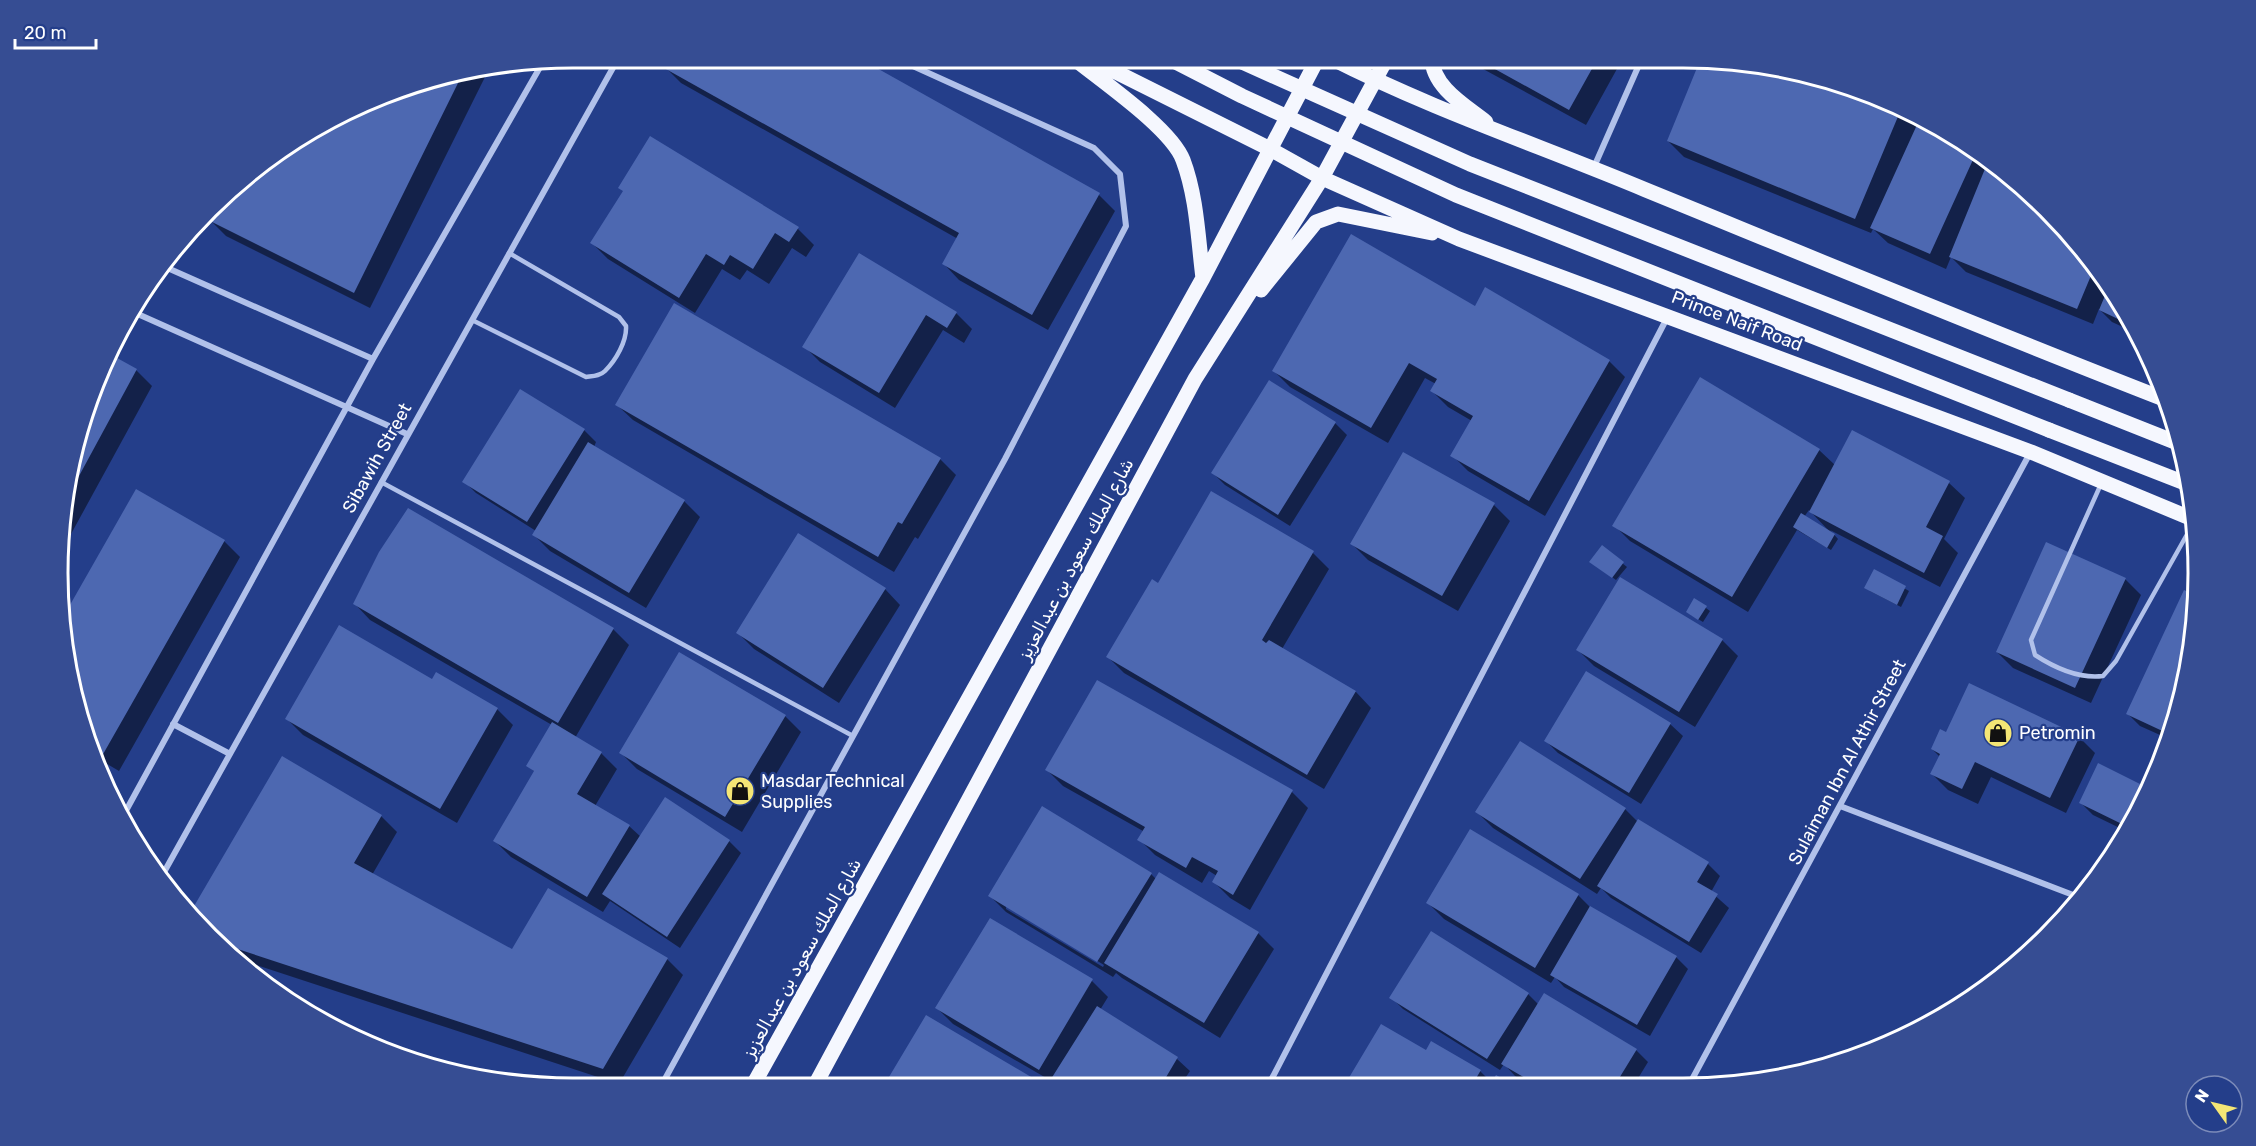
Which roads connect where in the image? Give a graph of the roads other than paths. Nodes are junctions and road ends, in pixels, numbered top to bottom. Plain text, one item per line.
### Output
1 (613, 68) edge
2 (916, 68) edge
3 (1086, 68) edge
4 (1108, 68) edge
5 (1187, 68) edge
6 (1255, 68) edge
7 (1313, 68) edge
8 (1351, 68) edge
9 (1382, 68) edge
10 (1434, 68) edge
11 (1638, 68) edge
12 (539, 69) edge
13 (1375, 80) junction
14 (1498, 132) junction
15 (1270, 149) junction
16 (1593, 168) junction
17 (1322, 178) junction
18 (1459, 239) junction
19 (509, 253) junction
20 (169, 269) edge
21 (1203, 278) junction
22 (139, 314) edge
23 (1668, 316) junction
24 (472, 320) junction
25 (373, 359) junction
26 (1195, 379) junction
27 (2156, 396) edge
28 (348, 407) junction
29 (407, 434) junction
30 (2170, 440) edge
31 (2031, 452) junction
32 (2180, 481) edge
33 (381, 482) junction
34 (2102, 482) junction
35 (2185, 516) edge
36 (2187, 535) edge
37 (173, 724) junction
38 (853, 736) junction
39 (230, 754) junction
40 (1840, 806) junction
41 (127, 810) edge
42 (165, 871) edge
43 (2072, 895) edge
44 (665, 1078) edge
45 (757, 1078) edge
46 (819, 1078) edge
47 (1272, 1078) edge
48 (1693, 1078) edge

1 - 19 street, Sibawih Street
2 - 38 street
3 - 21 main road
4 - 15 main road, Prince Naif Road
5 - 32 main road, bridge
6 - 30 main road, bridge
7 - 15 main road, شارع الملك سعود بن عبدالعزيز
8 - 13 main road
9 - 13 main road, شارع الملك سعود بن عبدالعزيز
10 - 14 main road
11 - 16 street
12 - 25 street
13 - 14 main road
13 - 17 main road, شارع الملك سعود بن عبدالعزيز
14 - 16 main road
15 - 17 main road, Prince Naif Road
15 - 21 main road, شارع الملك سعود بن عبدالعزيز
16 - 27 main road
17 - 18 main road, Prince Naif Road
17 - 26 main road, شارع الملك سعود بن عبدالعزيز
18 - 23 main road, Prince Naif Road
18 - 26 main road
19 - 24 street, Sibawih Street
19 - 24 lane
20 - 25 street
21 - 45 main road, شارع الملك سعود بن عبدالعزيز
22 - 28 street
23 - 31 main road, Prince Naif Road
23 - 47 street
24 - 29 street, Sibawih Street
25 - 28 street
26 - 46 main road, شارع الملك سعود بن عبدالعزيز
28 - 29 street
28 - 37 street
29 - 33 street, Sibawih Street
31 - 34 main road, Prince Naif Road
31 - 40 street, Sulaiman Ibn Al Athir Street
33 - 38 lane
33 - 39 street, Sibawih Street
34 - 35 main road, Prince Naif Road
34 - 36 lane
37 - 39 street
37 - 41 street
38 - 44 street
39 - 42 street, Sibawih Street
40 - 43 street
40 - 48 street, Sulaiman Ibn Al Athir Street

